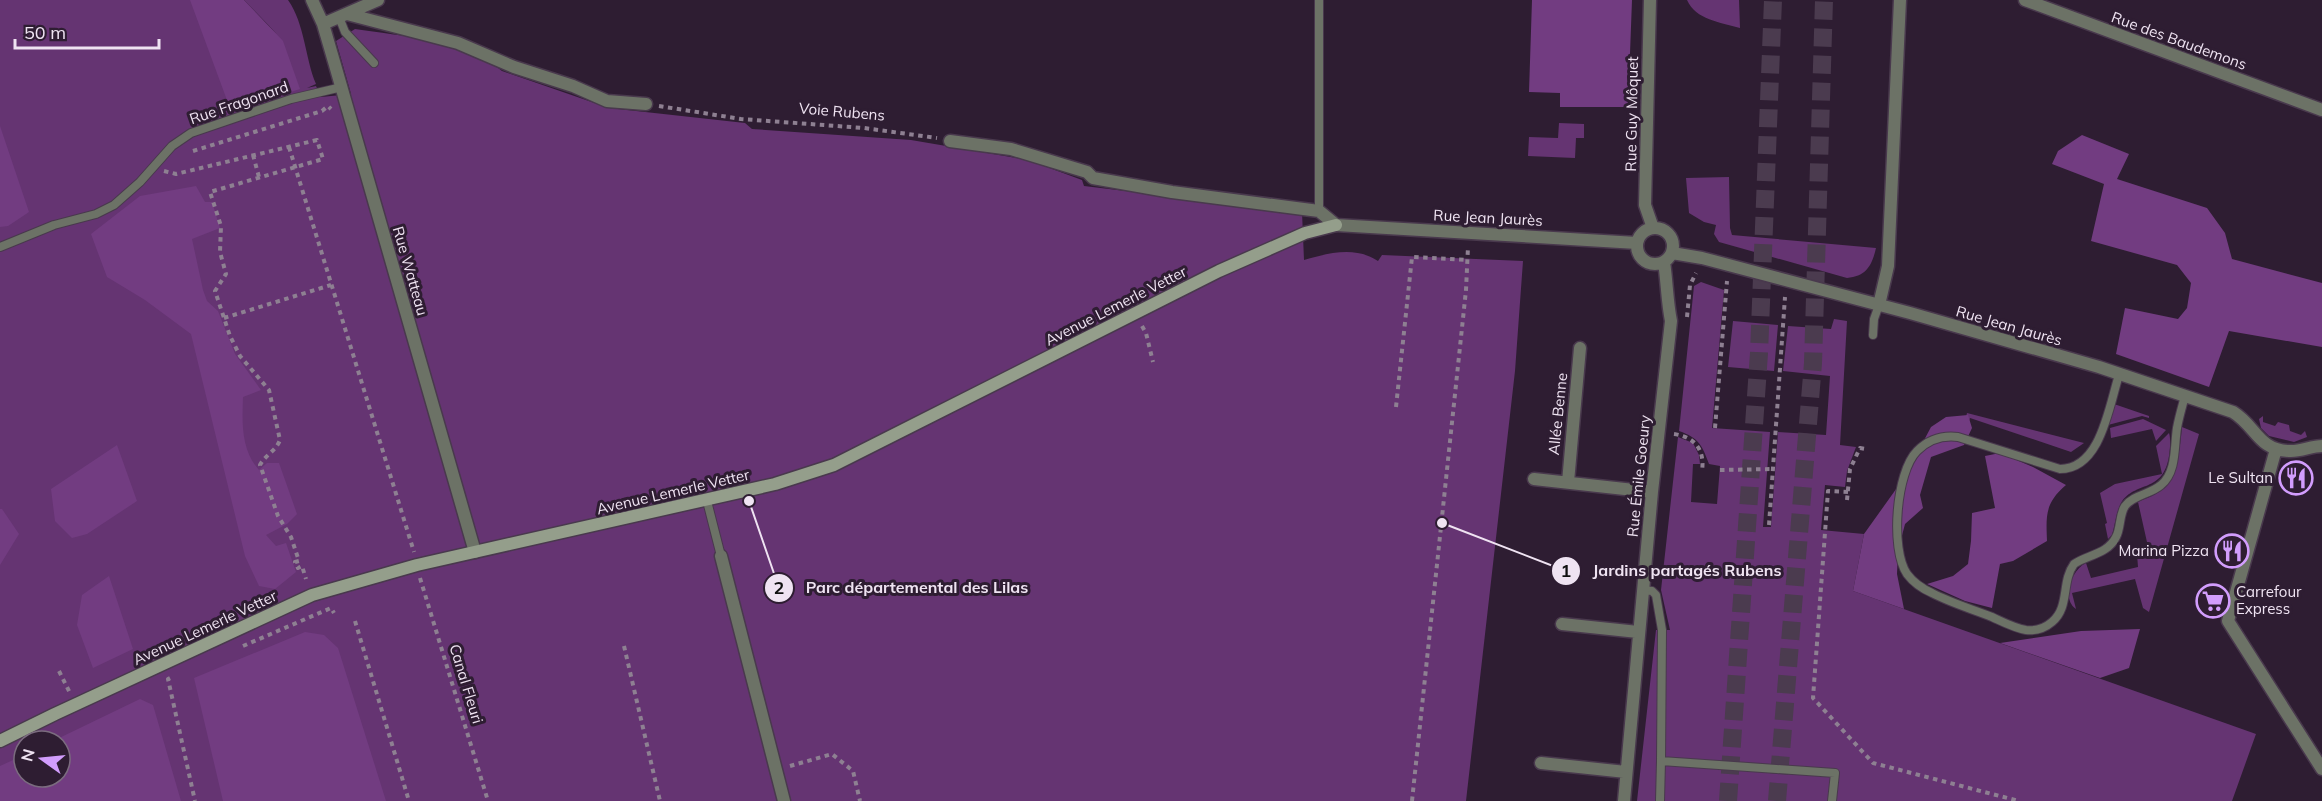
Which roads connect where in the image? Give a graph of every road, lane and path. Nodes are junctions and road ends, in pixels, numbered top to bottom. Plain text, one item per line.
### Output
1 (312, 0) edge
2 (378, 0) edge
3 (1319, 0) edge
4 (1650, 0) edge
5 (1900, 0) edge
6 (2025, 0) edge
7 (343, 16) junction
8 (323, 24) junction
9 (374, 63) dead end
10 (342, 87) junction
11 (646, 105) joint
12 (347, 109) junction
13 (2322, 110) edge
14 (950, 141) joint
15 (289, 146) junction
16 (193, 151) dead end
17 (253, 155) junction
18 (296, 167) junction
19 (151, 170) junction
20 (259, 177) junction
21 (1319, 211) junction
22 (1336, 225) junction
23 (1653, 228) junction
24 (1637, 243) junction
25 (0, 247) edge
26 (1668, 258) junction
27 (1727, 281) dead end
28 (332, 285) junction
29 (1785, 297) dead end
30 (1879, 305) junction
31 (224, 318) junction
32 (1146, 333) dead end
33 (1873, 335) dead end
34 (1580, 348) dead end
35 (1153, 362) dead end
36 (2119, 375) junction
37 (2185, 396) junction
38 (1395, 407) dead end
39 (1715, 428) dead end
40 (1674, 434) dead end
41 (2322, 446) edge
42 (1866, 448) dead end
43 (2276, 449) junction
44 (1773, 469) junction
45 (1720, 470) dead end
46 (1702, 471) dead end
47 (1534, 478) dead end
48 (1568, 482) junction
49 (1652, 492) junction
50 (1848, 492) junction
51 (1847, 500) dead end
52 (707, 501) junction
53 (1769, 525) dead end
54 (475, 552) junction
55 (415, 556) dead end
56 (721, 556) joint
57 (419, 574) dead end
58 (306, 579) dead end
59 (1642, 590) junction
60 (334, 613) dead end
61 (355, 621) dead end
62 (1562, 624) dead end
63 (1638, 632) junction
64 (624, 645) dead end
65 (237, 649) dead end
66 (59, 671) dead end
67 (171, 677) dead end
68 (70, 694) dead end
69 (0, 741) edge
70 (1661, 761) junction
71 (1541, 763) dead end
72 (2322, 769) edge
73 (776, 770) junction
74 (1626, 772) junction
75 (195, 801) edge
76 (409, 801) edge
77 (488, 801) edge
78 (660, 801) edge
79 (784, 801) edge
80 (860, 801) edge
81 (1412, 801) edge
82 (1624, 801) edge
83 (1660, 801) edge
84 (1832, 801) edge
85 (2019, 801) edge

1 - 8 street, Rue Watteau
2 - 7 street
3 - 21 lane
4 - 23 street, Rue Guy Môquet
5 - 30 street
6 - 13 street, Rue des Baudemons
7 - 8 street
7 - 9 lane
7 - 11 street
8 - 10 street, Rue Watteau
10 - 12 street, Rue Watteau
10 - 19 lane, Rue Fragonard
11 - 14 path, Voie Rubens
12 - 16 path
12 - 54 street, Rue Watteau
14 - 21 street
15 - 17 path
15 - 18 path
15 - 18 path
17 - 19 path
17 - 20 path
18 - 20 path
18 - 28 path
19 - 25 lane, Rue Fragonard
20 - 31 path
21 - 22 street
22 - 24 street, Rue Jean Jaurès
22 - 52 street, Avenue Lemerle Vetter
23 - 24 street
23 - 26 street
24 - 26 street
26 - 30 street, Rue Jean Jaurès
26 - 49 street, Rue Émile Goeury
27 - 39 path
28 - 31 path
28 - 55 path
29 - 44 path
30 - 33 lane
30 - 36 street, Rue Jean Jaurès
31 - 58 path
32 - 35 path
34 - 48 street, Allée Benne
36 - 37 street, Rue Jean Jaurès
36 - 37 lane
37 - 43 street, Rue Jean Jaurès
38 - 81 path
40 - 46 path
41 - 43 street
42 - 50 path
43 - 72 street
44 - 45 path
44 - 53 path
47 - 48 street
48 - 49 street
49 - 59 street, Rue Émile Goeury
50 - 51 path
50 - 85 path
52 - 54 street, Avenue Lemerle Vetter
52 - 56 lane
54 - 69 street, Avenue Lemerle Vetter
56 - 73 street
57 - 77 path, Canal Fleuri
59 - 63 street, Rue Émile Goeury
59 - 70 lane
60 - 65 path
61 - 76 path
62 - 63 street
63 - 74 street, Rue Émile Goeury
64 - 78 path
66 - 68 path
67 - 75 path
70 - 83 lane
70 - 84 lane
71 - 74 street
73 - 79 street
73 - 80 path
74 - 82 street, Rue Émile Goeury

